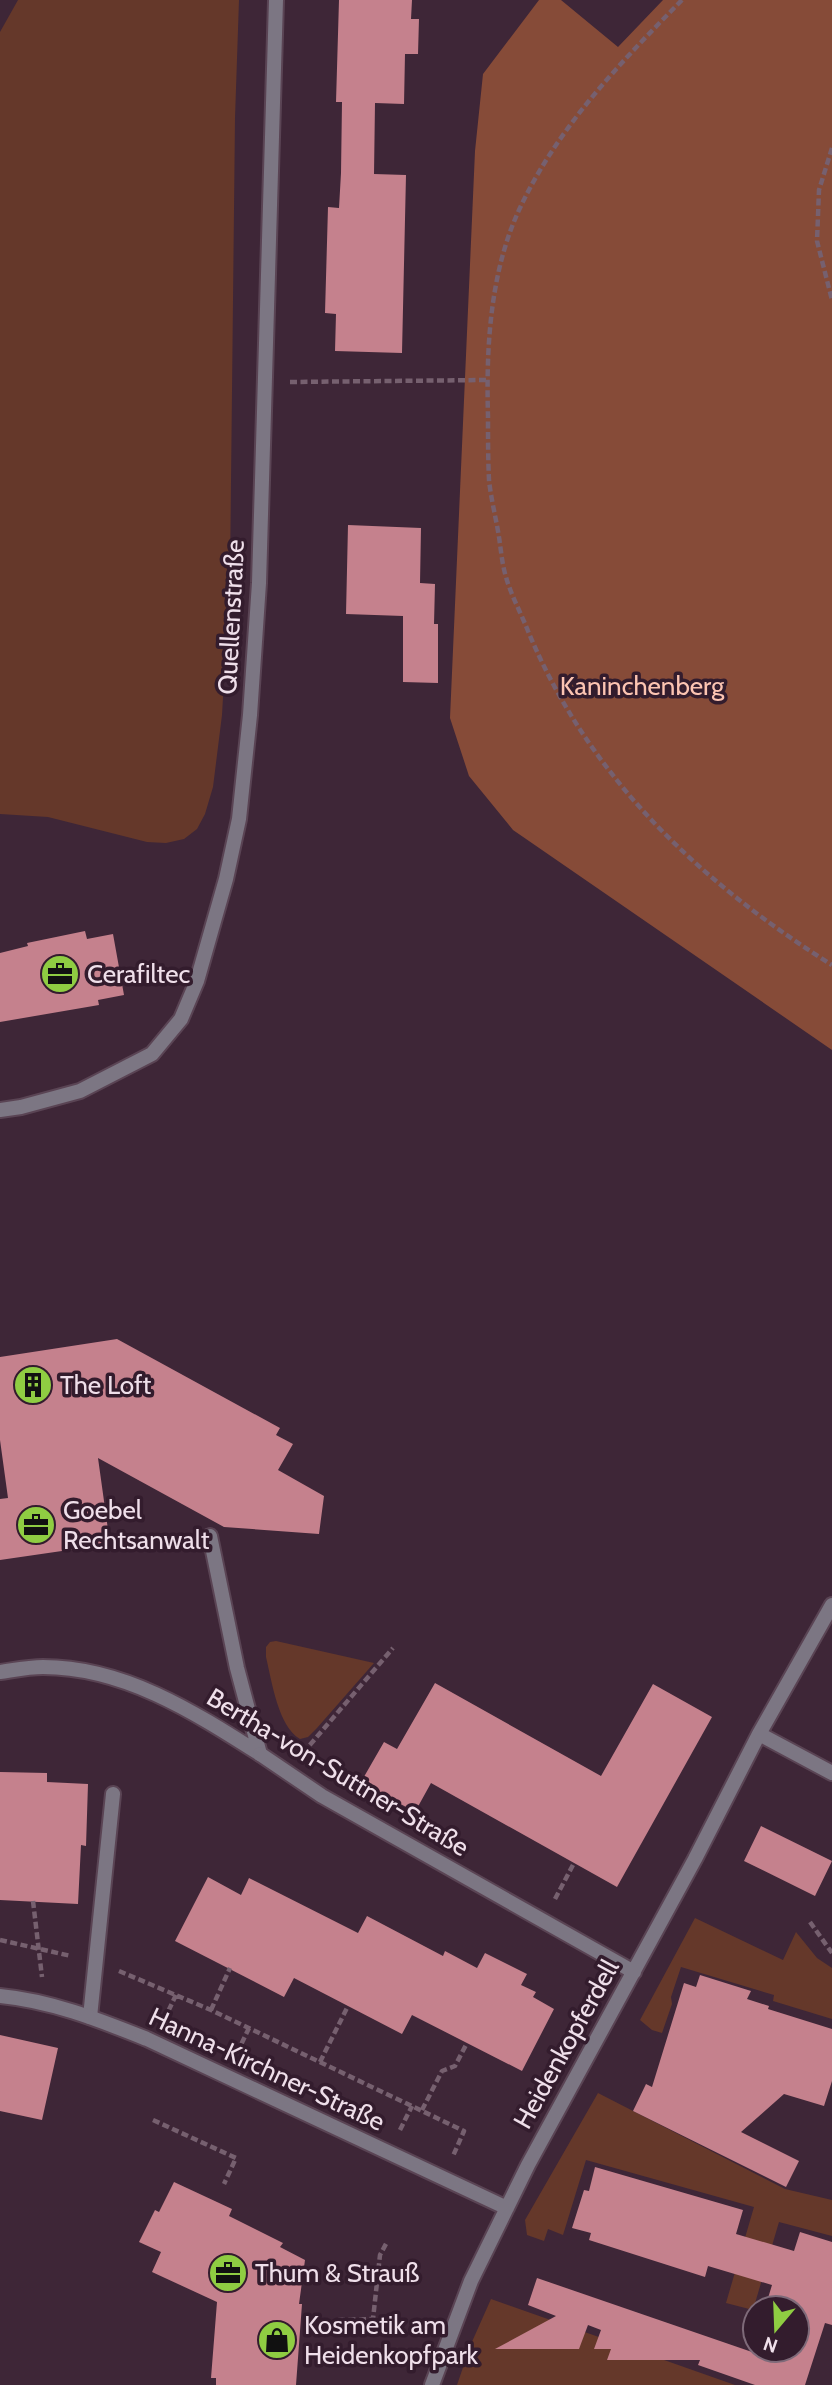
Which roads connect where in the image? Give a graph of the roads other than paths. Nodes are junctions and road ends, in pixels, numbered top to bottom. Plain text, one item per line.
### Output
1 (276, 0) edge
2 (0, 1110) edge
3 (211, 1536) dead end
4 (832, 1605) edge
5 (0, 1672) edge
6 (760, 1734) junction
7 (260, 1754) junction
8 (832, 1773) edge
9 (113, 1794) dead end
10 (634, 1972) junction
11 (0, 1996) edge
12 (90, 2017) junction
13 (507, 2208) junction
14 (432, 2385) edge

1 - 2 street, Quellenstraße
3 - 7 street
4 - 6 street, Heidenkopferdell
5 - 7 street, Bertha-von-Suttner-Straße
6 - 8 street
6 - 10 street, Heidenkopferdell
7 - 10 street, Bertha-von-Suttner-Straße
9 - 12 street
10 - 13 street, Heidenkopferdell
11 - 12 street, Hanna-Kirchner-Straße
12 - 13 street, Hanna-Kirchner-Straße
13 - 14 street, Heidenkopferdell

